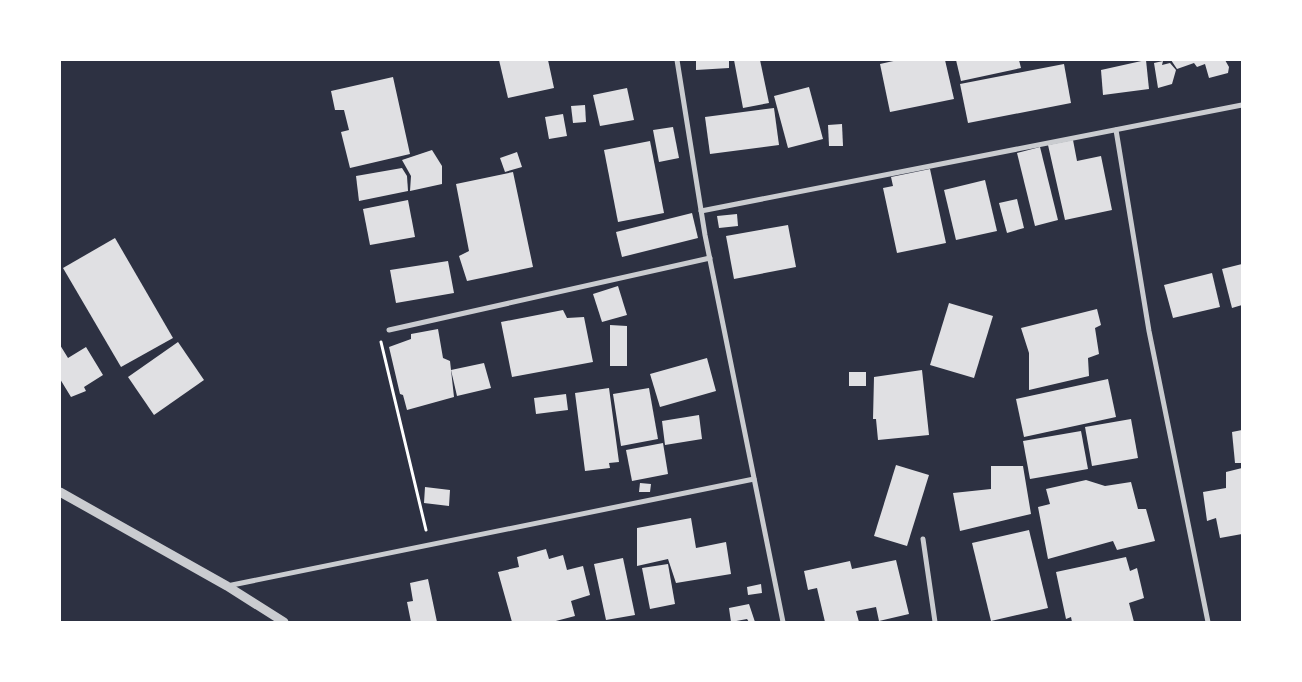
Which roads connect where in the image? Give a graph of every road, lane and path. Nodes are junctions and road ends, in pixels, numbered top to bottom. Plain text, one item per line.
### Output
1 (677, 60) edge
2 (1242, 105) edge
3 (1116, 130) junction
4 (701, 211) junction
5 (710, 258) junction
6 (402, 327) junction
7 (389, 330) dead end
8 (754, 479) junction
9 (60, 492) edge
10 (922, 539) dead end
11 (430, 545) junction
12 (227, 586) junction
13 (284, 622) edge
14 (783, 622) edge
15 (935, 622) edge
16 (1208, 622) edge

1 - 4 street
2 - 3 street
3 - 4 street
3 - 16 street
4 - 5 street
5 - 6 street
5 - 8 street
6 - 7 street
6 - 11 path
8 - 11 street
8 - 14 street
9 - 12 street
10 - 15 street
11 - 12 street
12 - 13 street

